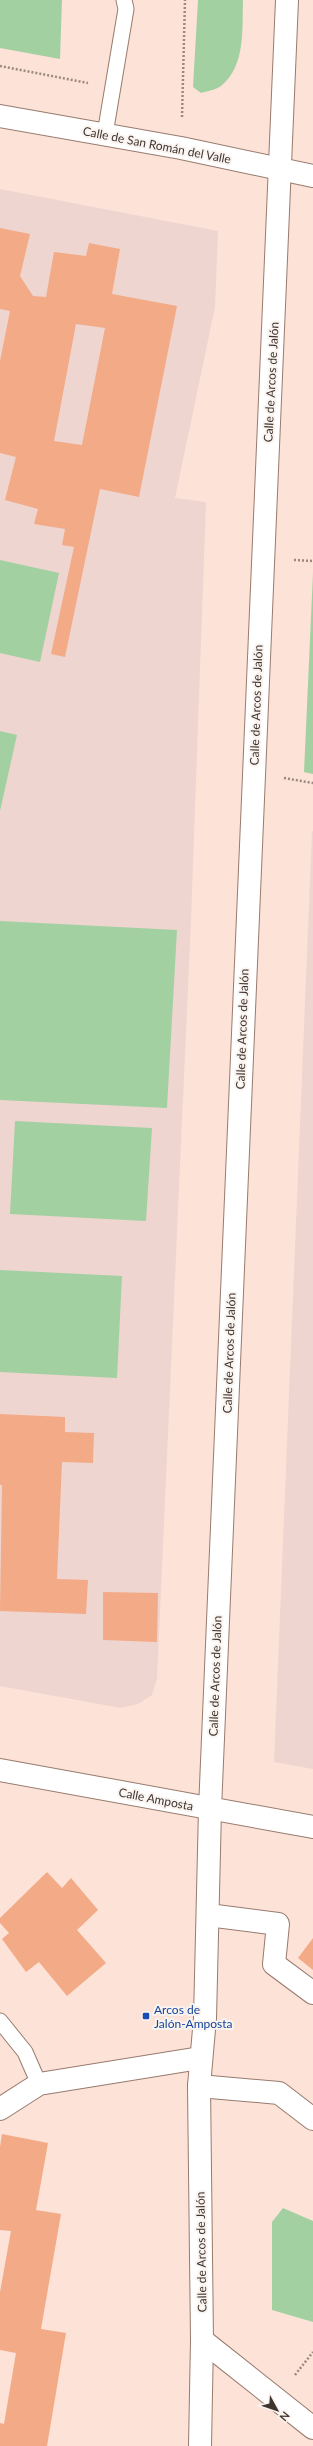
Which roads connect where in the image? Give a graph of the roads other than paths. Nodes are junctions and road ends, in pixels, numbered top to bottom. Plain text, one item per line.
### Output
1 (124, 0) edge
2 (287, 0) edge
3 (0, 116) edge
4 (105, 134) junction
5 (280, 169) junction
6 (313, 176) edge
7 (0, 1770) edge
8 (210, 1809) junction
9 (313, 1827) edge
10 (208, 1915) junction
11 (313, 1992) edge
12 (0, 2021) edge
13 (200, 2058) junction
14 (39, 2084) junction
15 (199, 2086) junction
16 (0, 2109) edge
17 (313, 2119) edge
18 (202, 2340) junction
19 (313, 2428) edge
20 (200, 2446) edge

1 - 4 lane
2 - 5 street, Calle de Arcos de Jalón
3 - 4 street, Calle de San Román del Valle
4 - 5 street, Calle de San Román del Valle
5 - 6 street, Calle de San Román del Valle
5 - 8 street, Calle de Arcos de Jalón
7 - 8 street, Calle Amposta
8 - 9 street, Calle Amposta
8 - 10 street, Calle de Arcos de Jalón
10 - 11 street
10 - 13 street, Calle de Arcos de Jalón
12 - 14 lane
13 - 14 street
13 - 15 street, Calle de Arcos de Jalón
14 - 16 street
15 - 17 street
15 - 18 street, Calle de Arcos de Jalón
18 - 19 street
18 - 20 street, Calle de Arcos de Jalón

